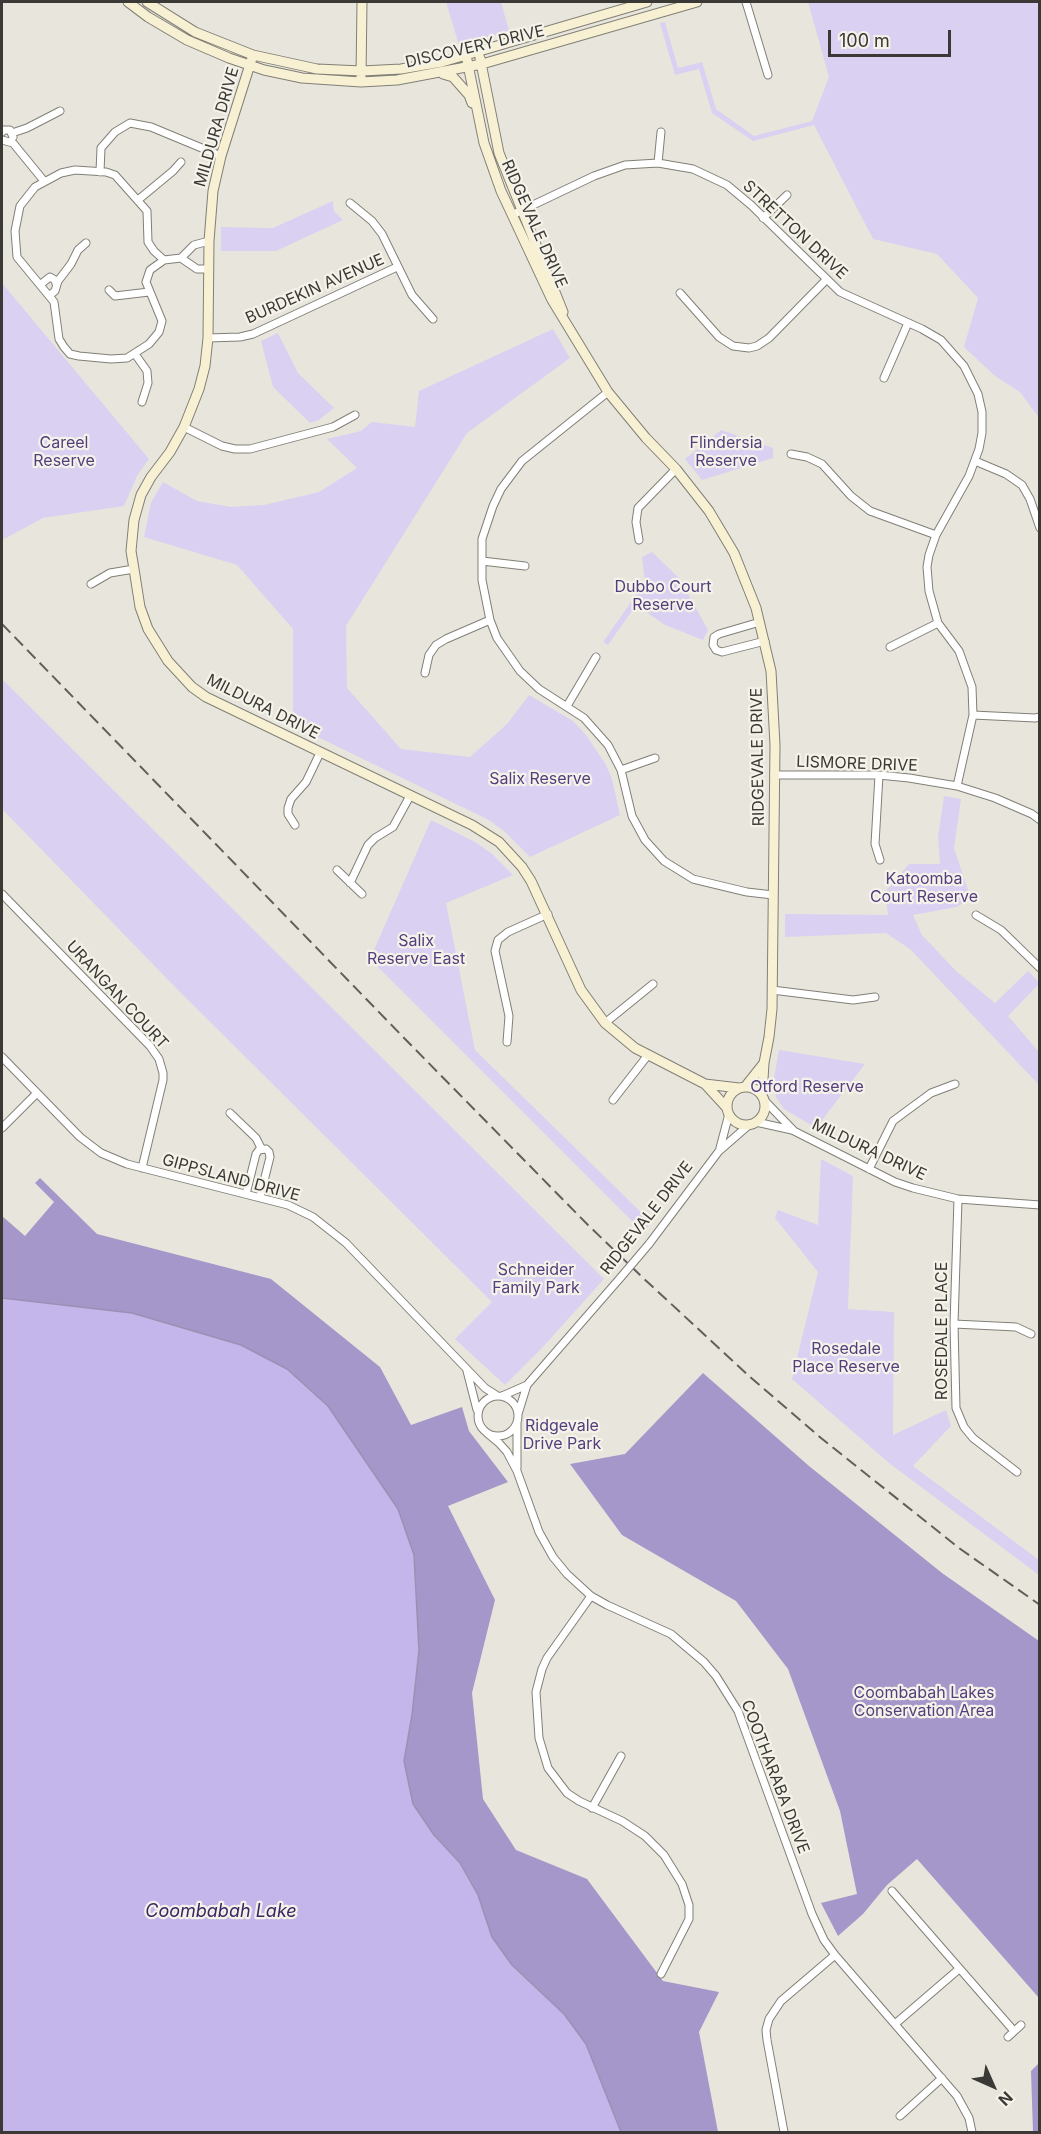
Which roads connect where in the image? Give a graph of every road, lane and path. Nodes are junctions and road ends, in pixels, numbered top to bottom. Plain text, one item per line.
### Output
1 (128, 2) edge
2 (147, 2) edge
3 (362, 2) edge
4 (647, 2) edge
5 (697, 2) edge
6 (746, 2) edge
7 (478, 51) junction
8 (253, 55) junction
9 (466, 55) junction
10 (482, 64) junction
11 (250, 65) junction
12 (470, 67) junction
13 (362, 71) junction
14 (439, 73) junction
15 (768, 75) dead end
16 (360, 82) junction
17 (60, 111) dead end
18 (477, 116) junction
19 (2, 130) edge
20 (661, 132) dead end
21 (12, 133) junction
22 (6, 141) edge
23 (221, 156) junction
24 (181, 162) dead end
25 (658, 162) junction
26 (100, 172) junction
27 (44, 181) junction
28 (787, 195) dead end
29 (138, 200) junction
30 (350, 203) dead end
31 (523, 210) junction
32 (512, 215) junction
33 (763, 218) junction
34 (209, 241) junction
35 (86, 243) dead end
36 (182, 258) junction
37 (164, 260) junction
38 (397, 267) junction
39 (208, 269) junction
40 (826, 280) junction
41 (40, 284) junction
42 (56, 284) junction
43 (109, 290) dead end
44 (149, 292) junction
45 (680, 293) dead end
46 (50, 295) junction
47 (433, 320) dead end
48 (908, 323) junction
49 (570, 331) junction
50 (208, 338) junction
51 (135, 354) junction
52 (884, 378) dead end
53 (608, 392) junction
54 (142, 402) dead end
55 (355, 415) dead end
56 (184, 427) junction
57 (790, 454) dead end
58 (975, 461) junction
59 (676, 469) junction
60 (1040, 528) edge
61 (936, 536) junction
62 (639, 540) dead end
63 (482, 561) junction
64 (525, 566) dead end
65 (134, 569) junction
66 (91, 584) dead end
67 (490, 620) junction
68 (760, 622) junction
69 (938, 623) junction
70 (765, 641) junction
71 (890, 647) dead end
72 (596, 657) dead end
73 (425, 673) dead end
74 (567, 706) junction
75 (973, 715) junction
76 (1040, 717) edge
77 (320, 753) junction
78 (655, 758) dead end
79 (621, 770) junction
80 (774, 775) junction
81 (879, 775) junction
82 (957, 786) junction
83 (410, 796) junction
84 (1040, 820) edge
85 (295, 825) dead end
86 (880, 860) dead end
87 (337, 870) dead end
88 (350, 883) junction
89 (2, 894) edge
90 (362, 894) dead end
91 (773, 895) junction
92 (548, 914) junction
93 (976, 915) dead end
94 (1040, 968) edge
95 (652, 984) dead end
96 (772, 990) junction
97 (875, 997) dead end
98 (605, 1023) junction
99 (507, 1042) dead end
100 (648, 1055) junction
101 (2, 1057) edge
102 (764, 1063) junction
103 (705, 1084) junction
104 (955, 1084) dead end
105 (742, 1088) junction
106 (37, 1093) junction
107 (763, 1099) junction
108 (613, 1100) dead end
109 (728, 1111) junction
110 (230, 1113) dead end
111 (753, 1123) junction
112 (2, 1128) edge
113 (794, 1131) junction
114 (261, 1148) junction
115 (719, 1151) junction
116 (142, 1168) junction
117 (869, 1169) junction
118 (246, 1194) junction
119 (260, 1197) junction
120 (958, 1199) junction
121 (1040, 1205) edge
122 (954, 1324) junction
123 (1031, 1334) dead end
124 (466, 1369) junction
125 (527, 1385) junction
126 (499, 1396) junction
127 (478, 1412) junction
128 (518, 1418) junction
129 (487, 1433) junction
130 (517, 1471) junction
131 (1017, 1472) dead end
132 (591, 1596) junction
133 (621, 1756) dead end
134 (592, 1808) junction
135 (892, 1892) dead end
136 (835, 1955) junction
137 (959, 1969) junction
138 (661, 1974) dead end
139 (895, 2024) junction
140 (1021, 2025) dead end
141 (1014, 2031) junction
142 (1008, 2037) dead end
143 (942, 2078) junction
144 (900, 2116) dead end
145 (784, 2133) edge
146 (972, 2133) edge

1 - 11 street, DISCOVERY DRIVE
2 - 8 street, DISCOVERY DRIVE
3 - 13 street
4 - 7 street, DISCOVERY DRIVE
5 - 10 street, DISCOVERY DRIVE
6 - 15 street
7 - 9 street, DISCOVERY DRIVE
7 - 10 street, RIDGEVALE DRIVE
8 - 11 street, MILDURA DRIVE
8 - 13 street, DISCOVERY DRIVE
9 - 12 street, RIDGEVALE DRIVE
9 - 13 street, DISCOVERY DRIVE
10 - 12 street, DISCOVERY DRIVE
10 - 31 street, RIDGEVALE DRIVE
11 - 16 street, DISCOVERY DRIVE
11 - 23 street, MILDURA DRIVE
12 - 14 street, DISCOVERY DRIVE
12 - 18 street, RIDGEVALE DRIVE
13 - 16 street
14 - 16 street, DISCOVERY DRIVE
14 - 18 street
17 - 21 street
18 - 32 street, RIDGEVALE DRIVE
19 - 21 street
20 - 25 street
21 - 22 street
22 - 27 street
23 - 26 street
23 - 34 street, MILDURA DRIVE
24 - 29 street
25 - 31 street, STRETTON DRIVE
25 - 33 street, STRETTON DRIVE
26 - 27 street
26 - 29 street
27 - 41 street
28 - 33 street
29 - 37 street
30 - 38 street
31 - 32 street, STRETTON DRIVE
31 - 49 street, RIDGEVALE DRIVE
32 - 49 street, RIDGEVALE DRIVE
33 - 40 street, STRETTON DRIVE
34 - 36 street
34 - 39 street, MILDURA DRIVE
35 - 42 street
36 - 37 street
36 - 39 street
37 - 44 street
38 - 47 street
38 - 50 street, BURDEKIN AVENUE
39 - 50 street, MILDURA DRIVE
40 - 45 street
40 - 48 street, STRETTON DRIVE
41 - 42 street
41 - 46 street
42 - 46 street
43 - 44 street
44 - 51 street
46 - 51 street
48 - 52 street
48 - 58 street, STRETTON DRIVE
49 - 53 street, RIDGEVALE DRIVE
50 - 56 street, MILDURA DRIVE
51 - 54 street
53 - 59 street, RIDGEVALE DRIVE
53 - 63 street
55 - 56 street
56 - 65 street, MILDURA DRIVE
57 - 61 street
58 - 60 street
58 - 61 street, STRETTON DRIVE
59 - 62 street
59 - 68 street, RIDGEVALE DRIVE
61 - 69 street, STRETTON DRIVE
63 - 64 street
63 - 67 street
65 - 66 street
65 - 77 street, MILDURA DRIVE
67 - 73 street
67 - 74 street
68 - 70 street, RIDGEVALE DRIVE
68 - 70 street
69 - 71 street
69 - 75 street, STRETTON DRIVE
70 - 80 street, RIDGEVALE DRIVE
72 - 74 street
74 - 79 street
75 - 76 street
75 - 82 street, STRETTON DRIVE
77 - 83 street, MILDURA DRIVE
77 - 85 street
78 - 79 street
79 - 91 street
80 - 81 street, LISMORE DRIVE
80 - 91 street, RIDGEVALE DRIVE
81 - 82 street, LISMORE DRIVE
81 - 86 street
82 - 84 street, LISMORE DRIVE
83 - 88 street
83 - 92 street, MILDURA DRIVE
87 - 88 street
88 - 90 street
89 - 116 street, URANGAN COURT
91 - 96 street, RIDGEVALE DRIVE
92 - 98 street, MILDURA DRIVE
92 - 99 street
93 - 94 street
95 - 98 street
96 - 97 street
96 - 102 street, RIDGEVALE DRIVE
98 - 100 street, MILDURA DRIVE
100 - 103 street, MILDURA DRIVE
100 - 108 street
101 - 106 street, GIPPSLAND DRIVE
102 - 105 street, RIDGEVALE DRIVE
102 - 107 street, RIDGEVALE DRIVE
103 - 105 street, MILDURA DRIVE
103 - 109 street, MILDURA DRIVE
104 - 117 street
105 - 107 street
105 - 109 street
106 - 112 street
106 - 116 street, GIPPSLAND DRIVE
107 - 111 street
107 - 113 street, MILDURA DRIVE
109 - 111 street
109 - 115 street, RIDGEVALE DRIVE
110 - 114 street
111 - 113 street, MILDURA DRIVE
111 - 115 street, RIDGEVALE DRIVE
113 - 117 street, MILDURA DRIVE
114 - 118 street
114 - 119 street
115 - 125 street, RIDGEVALE DRIVE, bridge
116 - 118 street, GIPPSLAND DRIVE
117 - 120 street, MILDURA DRIVE
118 - 119 street, GIPPSLAND DRIVE
119 - 124 street, GIPPSLAND DRIVE
120 - 121 street, MILDURA DRIVE
120 - 122 street, ROSEDALE PLACE
122 - 123 street
122 - 131 street, ROSEDALE PLACE
124 - 126 street, GIPPSLAND DRIVE
124 - 127 street, GIPPSLAND DRIVE
125 - 126 street, RIDGEVALE DRIVE
125 - 128 street, RIDGEVALE DRIVE
126 - 127 street
126 - 128 street
127 - 129 street
128 - 129 street
128 - 130 street, COOTHARABA DRIVE
129 - 130 street, COOTHARABA DRIVE
130 - 132 street, COOTHARABA DRIVE
132 - 134 street
132 - 136 street, COOTHARABA DRIVE
133 - 134 street
134 - 138 street
135 - 137 street
136 - 139 street, COOTHARABA DRIVE
136 - 145 street
137 - 139 street
137 - 141 street
139 - 143 street, COOTHARABA DRIVE
140 - 141 street
141 - 142 street
143 - 144 street
143 - 146 street, COOTHARABA DRIVE

